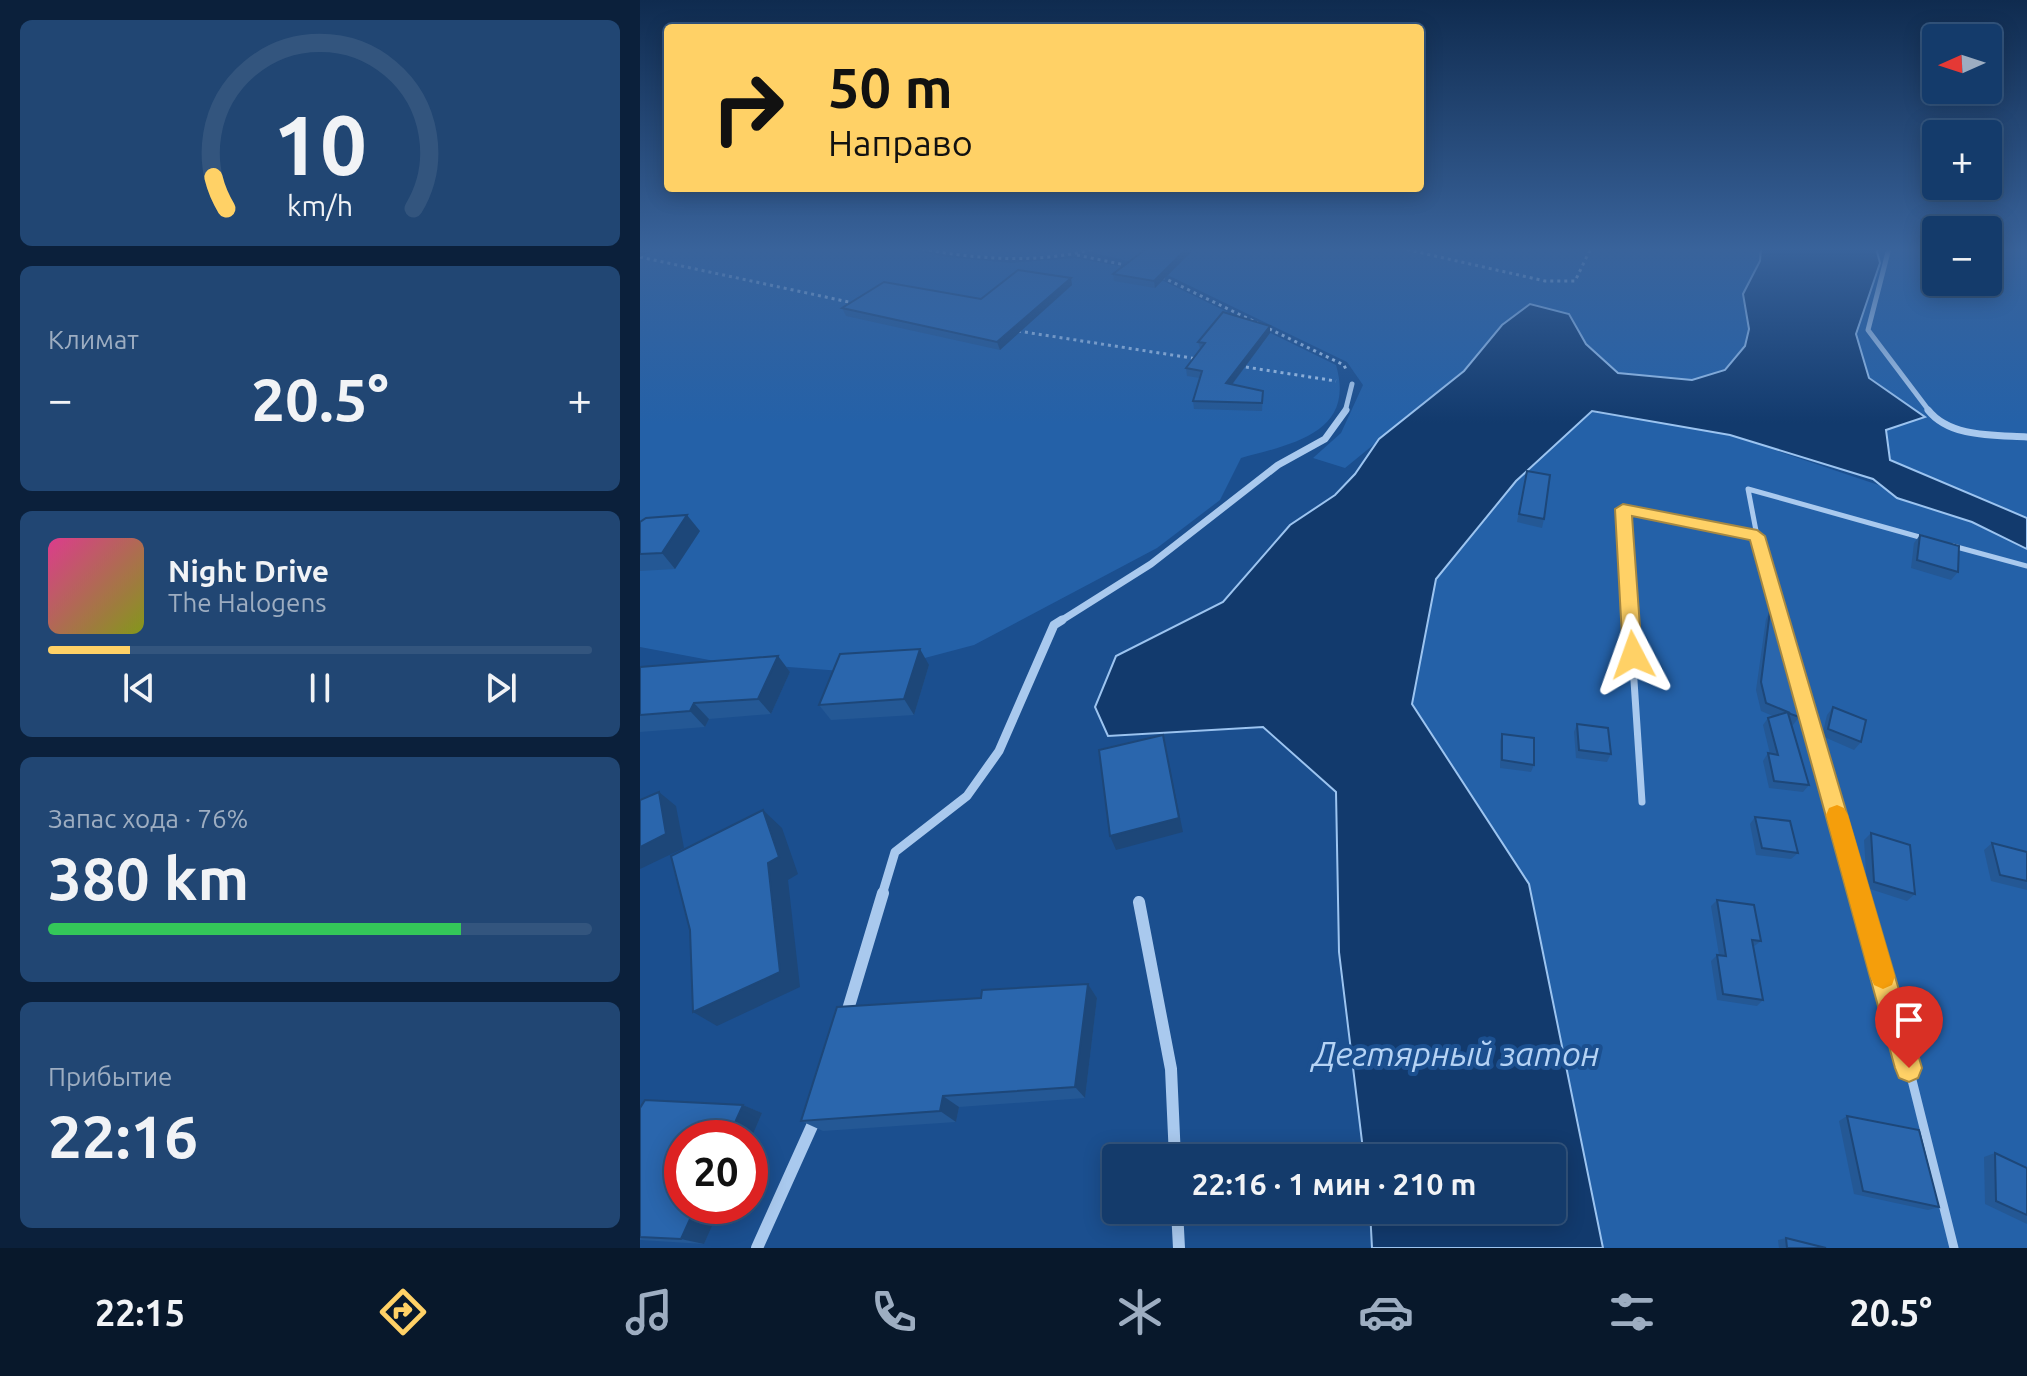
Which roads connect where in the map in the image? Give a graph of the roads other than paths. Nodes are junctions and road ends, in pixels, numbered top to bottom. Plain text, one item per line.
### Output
1 (1874, 306) edge
2 (1352, 384) road end
3 (2027, 437) edge
4 (1757, 536) junction
5 (2027, 566) edge
6 (1642, 802) dead end
7 (1139, 902) dead end
8 (842, 1029) edge
9 (820, 1103) edge
10 (1174, 1144) edge
11 (1178, 1224) edge
12 (757, 1248) edge
13 (1179, 1248) edge
14 (1954, 1248) edge

1 - 3 street
2 - 8 street
4 - 5 lane
4 - 6 lane
4 - 14 lane
7 - 10 street
9 - 12 street
11 - 13 street

